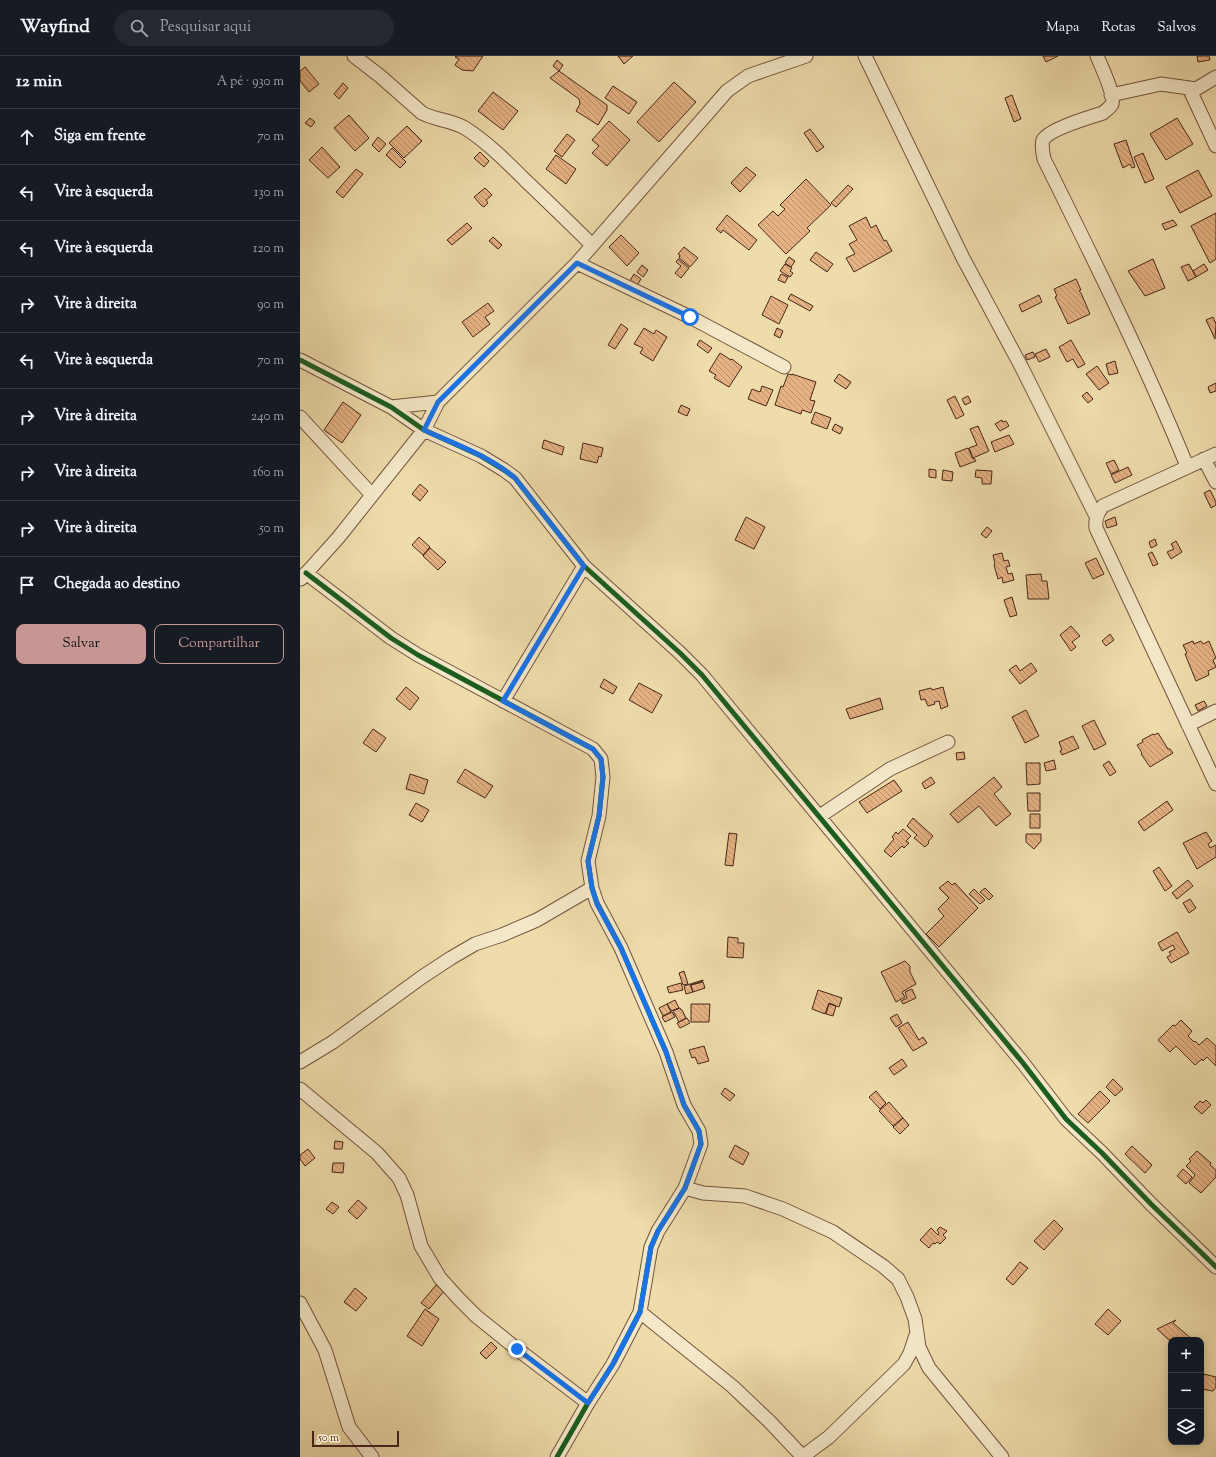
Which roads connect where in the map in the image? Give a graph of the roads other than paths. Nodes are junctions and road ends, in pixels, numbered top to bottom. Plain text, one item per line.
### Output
1 (354, 56) edge
2 (806, 56) edge
3 (865, 56) edge
4 (1097, 56) edge
5 (1216, 77) edge
6 (1189, 88) junction
7 (1111, 95) junction
8 (1216, 146) edge
9 (592, 245) junction
10 (577, 263) junction
11 (300, 360) edge
12 (784, 367) dead end
13 (438, 402) junction
14 (391, 407) junction
15 (300, 417) edge
16 (424, 430) junction
17 (1210, 456) edge
18 (1187, 466) junction
19 (1216, 482) edge
20 (372, 496) junction
21 (1096, 516) junction
22 (584, 566) junction
23 (303, 577) edge
24 (503, 701) junction
25 (1216, 711) edge
26 (1188, 725) junction
27 (948, 742) dead end
28 (1216, 784) edge
29 (820, 816) junction
30 (592, 888) junction
31 (300, 1062) edge
32 (300, 1089) edge
33 (685, 1188) junction
34 (1216, 1267) edge
35 (300, 1303) edge
36 (640, 1312) junction
37 (917, 1331) junction
38 (588, 1403) junction
39 (372, 1457) edge
40 (557, 1457) edge
41 (802, 1457) edge
42 (1002, 1457) edge

1 - 9 street
2 - 9 street
3 - 21 street
4 - 7 street
5 - 6 street
6 - 7 street
6 - 8 street
7 - 18 street
9 - 10 street
10 - 12 street
10 - 13 street
11 - 14 street
13 - 14 street
13 - 16 street
14 - 16 street
15 - 20 street
16 - 20 street
16 - 22 street
17 - 18 street
17 - 19 street
18 - 21 street
20 - 23 street
21 - 26 street
22 - 24 street
22 - 29 street
23 - 24 street
24 - 30 street
25 - 26 street
26 - 28 street
27 - 29 street
29 - 34 street
30 - 31 street
30 - 33 street
32 - 38 street
33 - 36 street
33 - 37 street
35 - 39 street
36 - 38 street
36 - 41 street
37 - 41 street
37 - 42 street
38 - 40 street

